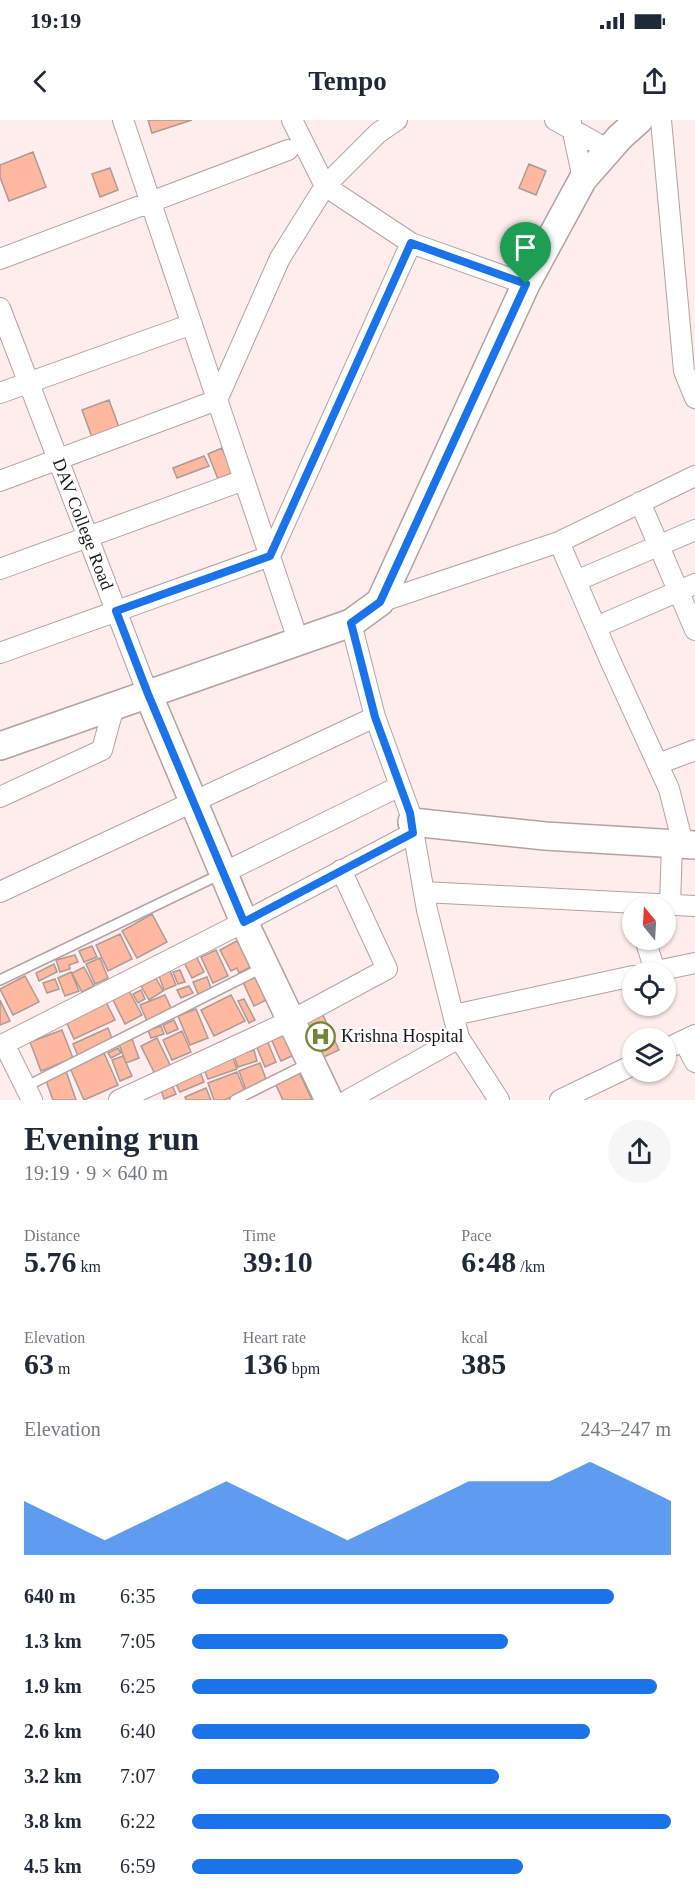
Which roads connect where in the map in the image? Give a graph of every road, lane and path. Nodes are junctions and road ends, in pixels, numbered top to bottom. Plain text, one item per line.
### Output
1 (123, 120) edge
2 (292, 120) edge
3 (398, 120) edge
4 (639, 120) edge
5 (661, 120) edge
6 (566, 123) edge
7 (288, 150) dead end
8 (609, 150) junction
9 (583, 179) junction
10 (326, 186) junction
11 (150, 202) junction
12 (411, 243) junction
13 (0, 259) edge
14 (526, 284) junction
15 (0, 308) edge
16 (192, 324) junction
17 (29, 383) junction
18 (0, 393) edge
19 (695, 398) edge
20 (218, 400) junction
21 (58, 460) junction
22 (695, 476) edge
23 (244, 480) junction
24 (0, 481) edge
25 (640, 502) junction
26 (695, 530) edge
27 (88, 537) junction
28 (560, 542) junction
29 (659, 545) junction
30 (270, 556) junction
31 (0, 569) edge
32 (576, 581) junction
33 (687, 588) edge
34 (380, 602) junction
35 (116, 611) junction
36 (351, 623) junction
37 (596, 627) junction
38 (695, 630) edge
39 (298, 640) junction
40 (0, 652) edge
41 (148, 694) junction
42 (114, 706) junction
43 (375, 717) junction
44 (0, 746) edge
45 (695, 750) edge
46 (658, 764) junction
47 (400, 786) junction
48 (0, 797) edge
49 (193, 802) junction
50 (412, 827) junction
51 (683, 844) edge
52 (341, 870) junction
53 (223, 873) junction
54 (0, 892) edge
55 (424, 892) junction
56 (672, 896) edge
57 (622, 904) edge
58 (676, 905) edge
59 (695, 906) edge
60 (244, 922) junction
61 (695, 963) edge
62 (265, 966) junction
63 (676, 967) edge
64 (622, 978) edge
65 (0, 980) edge
66 (454, 1015) junction
67 (292, 1020) junction
68 (459, 1038) junction
69 (682, 1042) edge
70 (2, 1045) edge
71 (311, 1062) junction
72 (695, 1062) edge
73 (622, 1070) edge
74 (29, 1093) edge
75 (119, 1100) edge
76 (235, 1100) edge
77 (329, 1100) edge
78 (348, 1100) edge
79 (499, 1100) edge
80 (560, 1100) edge

1 - 11 street
2 - 10 street
3 - 10 street
4 - 8 street
5 - 19 street
6 - 8 street
6 - 9 street
7 - 11 street
8 - 9 street
9 - 14 street
10 - 12 street
10 - 20 street
11 - 13 street
11 - 16 street
12 - 14 street
12 - 30 street
14 - 34 street
15 - 17 street, DAV College Road
16 - 17 street
16 - 20 street
17 - 18 street
17 - 21 street, DAV College Road
20 - 21 street
20 - 23 street
21 - 24 street
21 - 27 street, DAV College Road
22 - 25 street
23 - 27 street
23 - 30 street
25 - 28 street
25 - 29 street
26 - 29 street
27 - 31 street
27 - 35 street, DAV College Road
28 - 32 street
28 - 34 street
29 - 32 street
29 - 33 street
30 - 35 street
30 - 39 street
32 - 37 street
33 - 37 street
33 - 38 street
34 - 36 street
35 - 40 street
35 - 41 street, DAV College Road
36 - 39 street
36 - 43 street
37 - 46 street
39 - 41 street
41 - 42 street
41 - 49 street, DAV College Road
42 - 44 street
42 - 48 street
43 - 47 street
43 - 49 street
45 - 46 street
46 - 51 street
47 - 50 street
47 - 53 street
49 - 53 street, DAV College Road
49 - 54 street
50 - 51 street
50 - 52 street
50 - 55 street
51 - 56 street
52 - 60 street
52 - 67 street
53 - 60 street, DAV College Road
53 - 65 lane
55 - 57 street
55 - 66 street
58 - 59 street
60 - 62 street, DAV College Road
60 - 70 street
61 - 63 street
62 - 67 street, DAV College Road
62 - 74 lane
64 - 66 street
66 - 68 street
67 - 71 street, DAV College Road
67 - 75 street
68 - 78 street
68 - 79 street
69 - 72 street
70 - 74 street
71 - 76 lane
71 - 77 street, DAV College Road
73 - 80 street

